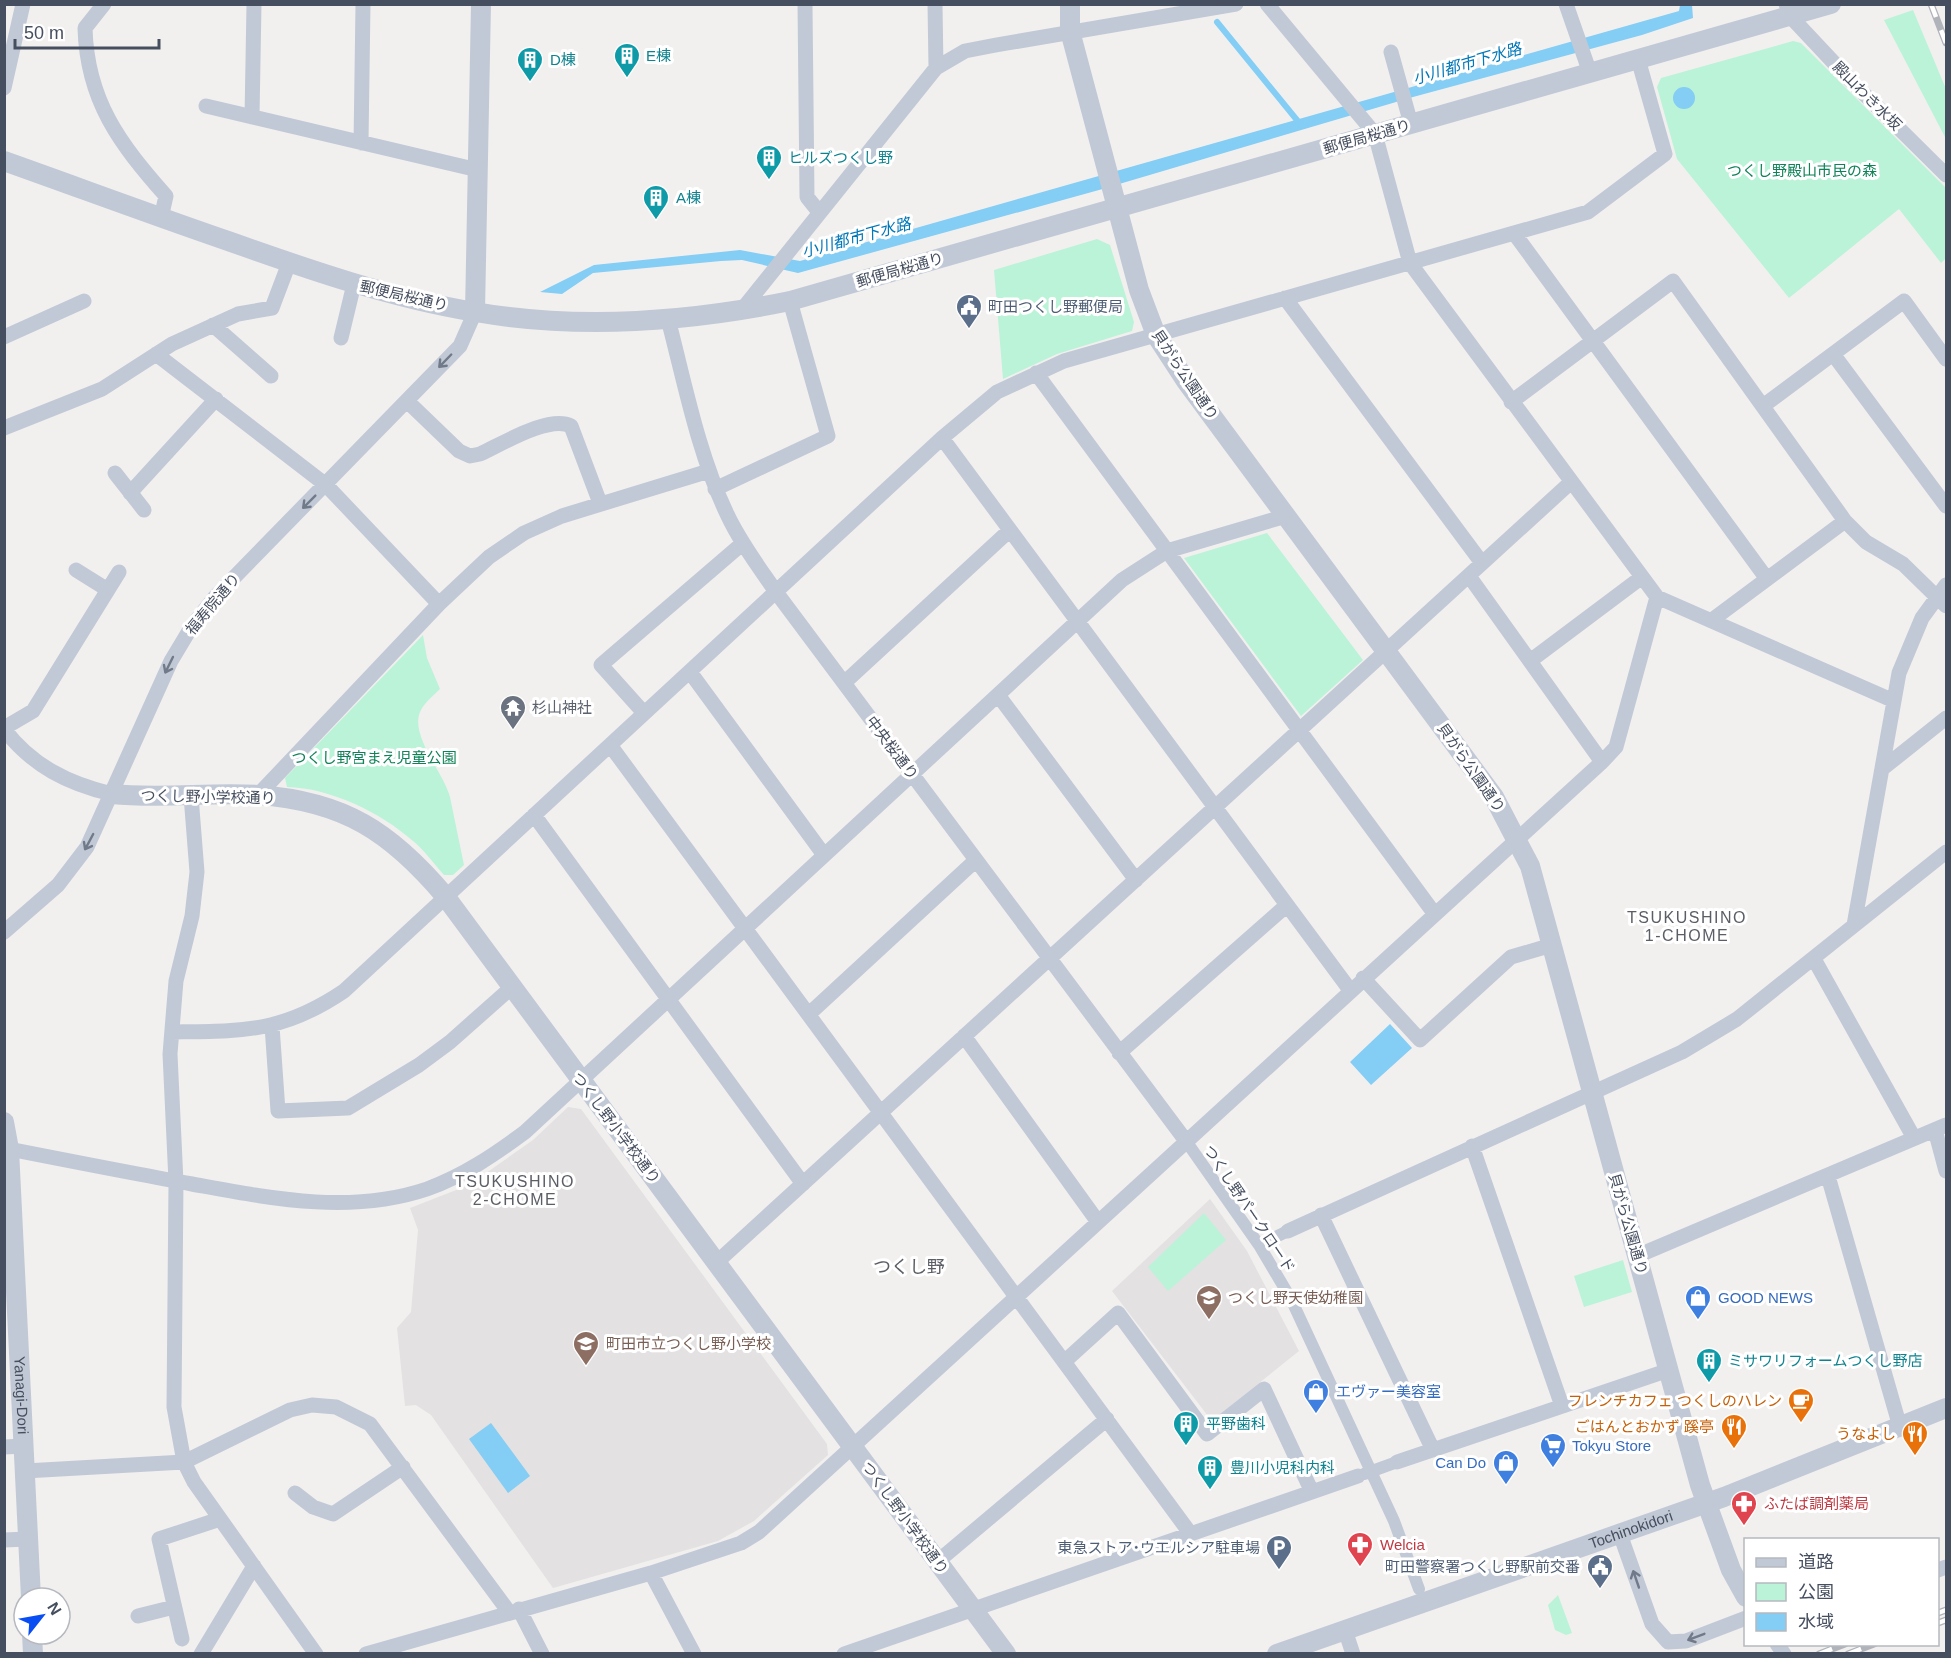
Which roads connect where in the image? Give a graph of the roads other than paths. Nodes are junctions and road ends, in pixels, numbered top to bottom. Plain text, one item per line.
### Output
1 (23, 4) edge
2 (104, 4) edge
3 (254, 4) edge
4 (363, 4) edge
5 (481, 4) edge
6 (805, 4) edge
7 (935, 4) edge
8 (1070, 4) edge
9 (1236, 4) edge
10 (1267, 4) edge
11 (1566, 4) edge
12 (1831, 4) edge
13 (1788, 10) edge
14 (1070, 31) junction
15 (1391, 52) dead end
16 (1638, 59) junction
17 (936, 68) junction
18 (1590, 73) junction
19 (4, 87) edge
20 (206, 106) dead end
21 (1408, 115) junction
22 (252, 117) junction
23 (1375, 134) junction
24 (361, 142) junction
25 (4, 161) edge
26 (478, 170) junction
27 (1947, 174) edge
28 (1116, 208) junction
29 (819, 212) junction
30 (161, 218) junction
31 (1514, 233) junction
32 (289, 263) junction
33 (1410, 263) junction
34 (354, 284) junction
35 (1285, 298) junction
36 (84, 301) dead end
37 (790, 301) junction
38 (741, 311) junction
39 (475, 312) junction
40 (668, 320) junction
41 (213, 325) junction
42 (1156, 334) junction
43 (4, 337) edge
44 (341, 339) dead end
45 (1592, 340) junction
46 (1942, 342) edge
47 (156, 354) junction
48 (1833, 354) junction
49 (1947, 359) edge
50 (1036, 373) junction
51 (271, 376) dead end
52 (216, 399) junction
53 (407, 401) junction
54 (1511, 402) junction
55 (1763, 406) junction
56 (4, 428) edge
57 (942, 438) junction
58 (709, 471) junction
59 (115, 473) dead end
60 (1570, 483) junction
61 (326, 485) junction
62 (715, 489) junction
63 (130, 493) junction
64 (600, 503) junction
65 (1947, 506) edge
66 (144, 510) dead end
67 (1286, 516) junction
68 (1845, 521) junction
69 (1010, 530) junction
70 (743, 543) junction
71 (1167, 551) junction
72 (1482, 563) junction
73 (76, 570) dead end
74 (119, 572) dead end
75 (1469, 576) junction
76 (1642, 577) junction
77 (1767, 579) junction
78 (108, 590) junction
79 (776, 592) junction
80 (1943, 596) edge
81 (1657, 597) junction
82 (439, 604) junction
83 (1712, 620) junction
84 (1077, 622) junction
85 (1386, 651) junction
86 (1530, 662) junction
87 (690, 672) junction
88 (844, 683) junction
89 (998, 695) junction
90 (1894, 701) junction
91 (644, 713) junction
92 (1947, 718) edge
93 (4, 729) edge
94 (1299, 730) junction
95 (610, 745) junction
96 (10, 746) edge
97 (1602, 762) junction
98 (1882, 770) junction
99 (912, 775) junction
100 (112, 794) junction
101 (258, 795) junction
102 (191, 796) junction
103 (1214, 808) junction
104 (534, 815) junction
105 (1517, 837) junction
106 (1947, 852) edge
107 (824, 855) junction
108 (976, 860) junction
109 (1136, 880) junction
110 (445, 896) junction
111 (1287, 905) junction
112 (1434, 913) junction
113 (1854, 925) junction
114 (745, 928) junction
115 (4, 932) edge
116 (1552, 945) junction
117 (1049, 958) junction
118 (1814, 959) junction
119 (1363, 978) junction
120 (512, 987) junction
121 (1350, 990) junction
122 (668, 1000) junction
123 (809, 1014) junction
124 (272, 1026) junction
125 (172, 1032) junction
126 (964, 1036) junction
127 (1119, 1053) junction
128 (581, 1080) junction
129 (1592, 1095) junction
130 (881, 1112) junction
131 (4, 1122) edge
132 (1941, 1128) edge
133 (1914, 1137) junction
134 (1186, 1142) junction
135 (1472, 1146) junction
136 (7, 1150) edge
137 (1947, 1171) edge
138 (1828, 1176) junction
139 (176, 1182) junction
140 (803, 1184) junction
141 (1321, 1215) junction
142 (1098, 1222) junction
143 (1288, 1231) joint
144 (1259, 1245) junction
145 (1637, 1256) junction
146 (716, 1263) junction
147 (1017, 1297) junction
148 (1064, 1362) junction
149 (1669, 1370) junction
150 (1562, 1406) junction
151 (1947, 1408) edge
152 (1107, 1419) junction
153 (1900, 1427) junction
154 (14, 1447) edge
155 (853, 1447) junction
156 (1433, 1450) junction
157 (184, 1462) junction
158 (1397, 1462) joint
159 (403, 1467) junction
160 (25, 1471) junction
161 (1365, 1473) junction
162 (295, 1492) dead end
163 (1312, 1492) junction
164 (1706, 1504) junction
165 (220, 1519) junction
166 (1190, 1533) junction
167 (1620, 1534) junction
168 (28, 1539) junction
169 (4, 1540) edge
170 (937, 1562) junction
171 (254, 1566) junction
172 (651, 1573) junction
173 (30, 1586) edge
174 (1419, 1589) dead end
175 (1744, 1593) edge
176 (174, 1607) junction
177 (514, 1610) junction
178 (973, 1610) junction
179 (138, 1616) dead end
180 (1744, 1619) edge
181 (1345, 1630) junction
182 (182, 1639) dead end
183 (201, 1653) edge
184 (316, 1653) edge
185 (366, 1653) edge
186 (542, 1653) edge
187 (694, 1653) edge
188 (844, 1653) edge
189 (1006, 1653) edge
190 (1277, 1653) edge
191 (1353, 1653) edge

1 - 19 street
2 - 30 street
3 - 22 street
4 - 24 street
5 - 26 street
6 - 29 street
7 - 17 street
8 - 14 street, 貝がら公園通り
9 - 14 street
10 - 23 street
11 - 18 street
12 - 13 street, 郵便局桜通り
13 - 16 street, 郵便局桜通り
13 - 27 street, 殿山わき水坂
14 - 17 street
14 - 28 street, 貝がら公園通り
15 - 21 street
16 - 18 street, 郵便局桜通り
16 - 31 street
17 - 29 street
18 - 21 street, 郵便局桜通り
20 - 22 street
21 - 23 street, 郵便局桜通り
22 - 24 street
23 - 28 street, 郵便局桜通り
23 - 33 street
24 - 26 street
25 - 30 street, 郵便局桜通り
26 - 39 street
28 - 37 street, 郵便局桜通り
28 - 42 street, 貝がら公園通り
29 - 38 street
30 - 32 street, 郵便局桜通り
31 - 33 street
31 - 45 street
32 - 34 street, 郵便局桜通り
32 - 41 street
33 - 35 street
33 - 54 street
34 - 39 street, 郵便局桜通り
34 - 44 street
35 - 42 street
35 - 72 street
36 - 43 street
37 - 38 street, 郵便局桜通り
37 - 62 street
38 - 40 street, 郵便局桜通り
39 - 40 street, 郵便局桜通り
39 -> 53 street, 福寿院通り
40 - 58 street, 中央桜通り
41 - 47 street
41 - 51 street
42 - 50 street
42 - 67 street, 貝がら公園通り
45 - 54 street
45 - 55 street
45 - 77 street
46 - 48 street
46 - 49 street
47 - 52 street
47 - 56 street
48 - 55 street
48 - 65 street
50 - 57 street
50 - 71 street
52 - 61 street
52 - 63 street
53 - 61 street, 福寿院通り
53 - 64 street
54 - 60 street
55 - 68 street
57 - 69 street
57 - 79 street
58 - 62 street, 中央桜通り
58 - 64 street
59 - 63 street
60 - 72 street
60 - 76 street
61 - 82 street
61 -> 100 street, 福寿院通り
62 - 70 street, 中央桜通り
63 - 66 street
64 - 82 street
67 - 71 street
67 - 85 street, 貝がら公園通り
68 - 77 street
68 - 80 street
69 - 84 street
69 - 88 street
70 - 79 street, 中央桜通り
70 - 91 street
71 - 84 street
71 - 94 street
72 - 75 street
73 - 78 street
74 - 78 street
75 - 85 street
75 - 86 street
76 - 81 street
76 - 86 street
77 - 83 street
78 - 93 street
79 - 87 street
79 - 88 street, 中央桜通り
80 - 90 street
81 - 83 street
81 - 97 street
82 - 101 street
83 - 90 street
84 - 89 street
84 - 103 street
85 - 94 street
85 - 105 street, 貝がら公園通り
86 - 97 street
87 - 91 street
87 - 107 street
88 - 99 street, 中央桜通り
89 - 99 street
89 - 109 street
90 - 98 street
91 - 95 street
92 - 98 street
93 - 96 street
94 - 103 street
94 - 112 street
95 - 104 street
95 - 114 street
96 - 100 street
97 - 105 street
98 - 113 street
99 - 107 street
99 - 108 street, 中央桜通り
100 - 102 street, つくし野小学校通り
100 -> 115 street, 福寿院通り
101 - 102 street, つくし野小学校通り
101 - 110 street, つくし野小学校通り
102 - 125 street
103 - 109 street
103 - 111 street
104 - 110 street
104 - 122 street
105 - 112 street
105 - 116 street, 貝がら公園通り
106 - 113 street
107 - 114 street
108 - 117 street, 中央桜通り
108 - 123 street
109 - 117 street
110 - 120 street, つくし野小学校通り
110 - 124 street
111 - 121 street
111 - 127 street
112 - 119 street
113 - 118 street
114 - 122 street
114 - 123 street
116 - 119 street
116 - 129 street, 貝がら公園通り
117 - 126 street
117 - 127 street, 中央桜通り
118 - 129 street
118 - 133 street
119 - 121 street
120 - 124 street
120 - 128 street, つくし野小学校通り
121 - 134 street
122 - 128 street
122 - 140 street
123 - 130 street
124 - 125 street
125 - 139 street
126 - 130 street
126 - 142 street
127 - 134 street, 中央桜通り
128 - 139 street
128 - 146 street, つくし野小学校通り
129 - 135 street
129 - 145 street, 貝がら公園通り
130 - 140 street
130 - 147 street
131 - 136 street, Yanagi-Dori
132 - 133 street
132 - 137 street
133 - 138 street
134 - 142 street
134 - 144 street, つくし野パークロード
135 - 141 street
135 - 150 street
136 - 139 street
136 - 154 street, Yanagi-Dori
138 - 145 street
138 - 153 street
139 - 157 street
140 - 146 street
141 - 143 street
141 - 156 street
142 - 147 street
143 - 144 street
144 - 161 street, つくし野パークロード
145 - 149 street, 貝がら公園通り
146 - 155 street, つくし野小学校通り
147 - 148 street
147 - 155 street
148 - 152 street
148 - 163 street
149 - 150 street
149 - 164 street, 貝がら公園通り
150 - 156 street
151 - 153 street, Tochinokidori
152 - 166 street
152 - 170 street
153 - 164 street, Tochinokidori
154 - 160 street, Yanagi-Dori
155 - 170 street, つくし野小学校通り
155 - 172 street
156 - 158 street
157 - 159 street
157 - 160 street
157 - 165 street
158 - 161 street
159 - 162 street
159 - 177 street
160 - 168 street, Yanagi-Dori
161 - 163 street
161 - 174 street, つくし野パークロード
163 - 166 street
164 - 167 street, Tochinokidori
164 - 175 street, 貝がら公園通り
165 - 171 street
165 - 176 street
166 - 178 street
180 -> 167 street
167 - 181 street, Tochinokidori
168 - 169 street
168 - 173 street, Yanagi-Dori
170 - 178 street, つくし野小学校通り
171 - 183 street
171 - 184 street
172 - 177 street
172 - 187 street
176 - 179 street
176 - 182 street
177 - 185 street
177 - 186 street
178 - 188 street
178 - 189 street, つくし野小学校通り
181 - 190 street, Tochinokidori
181 - 191 street

